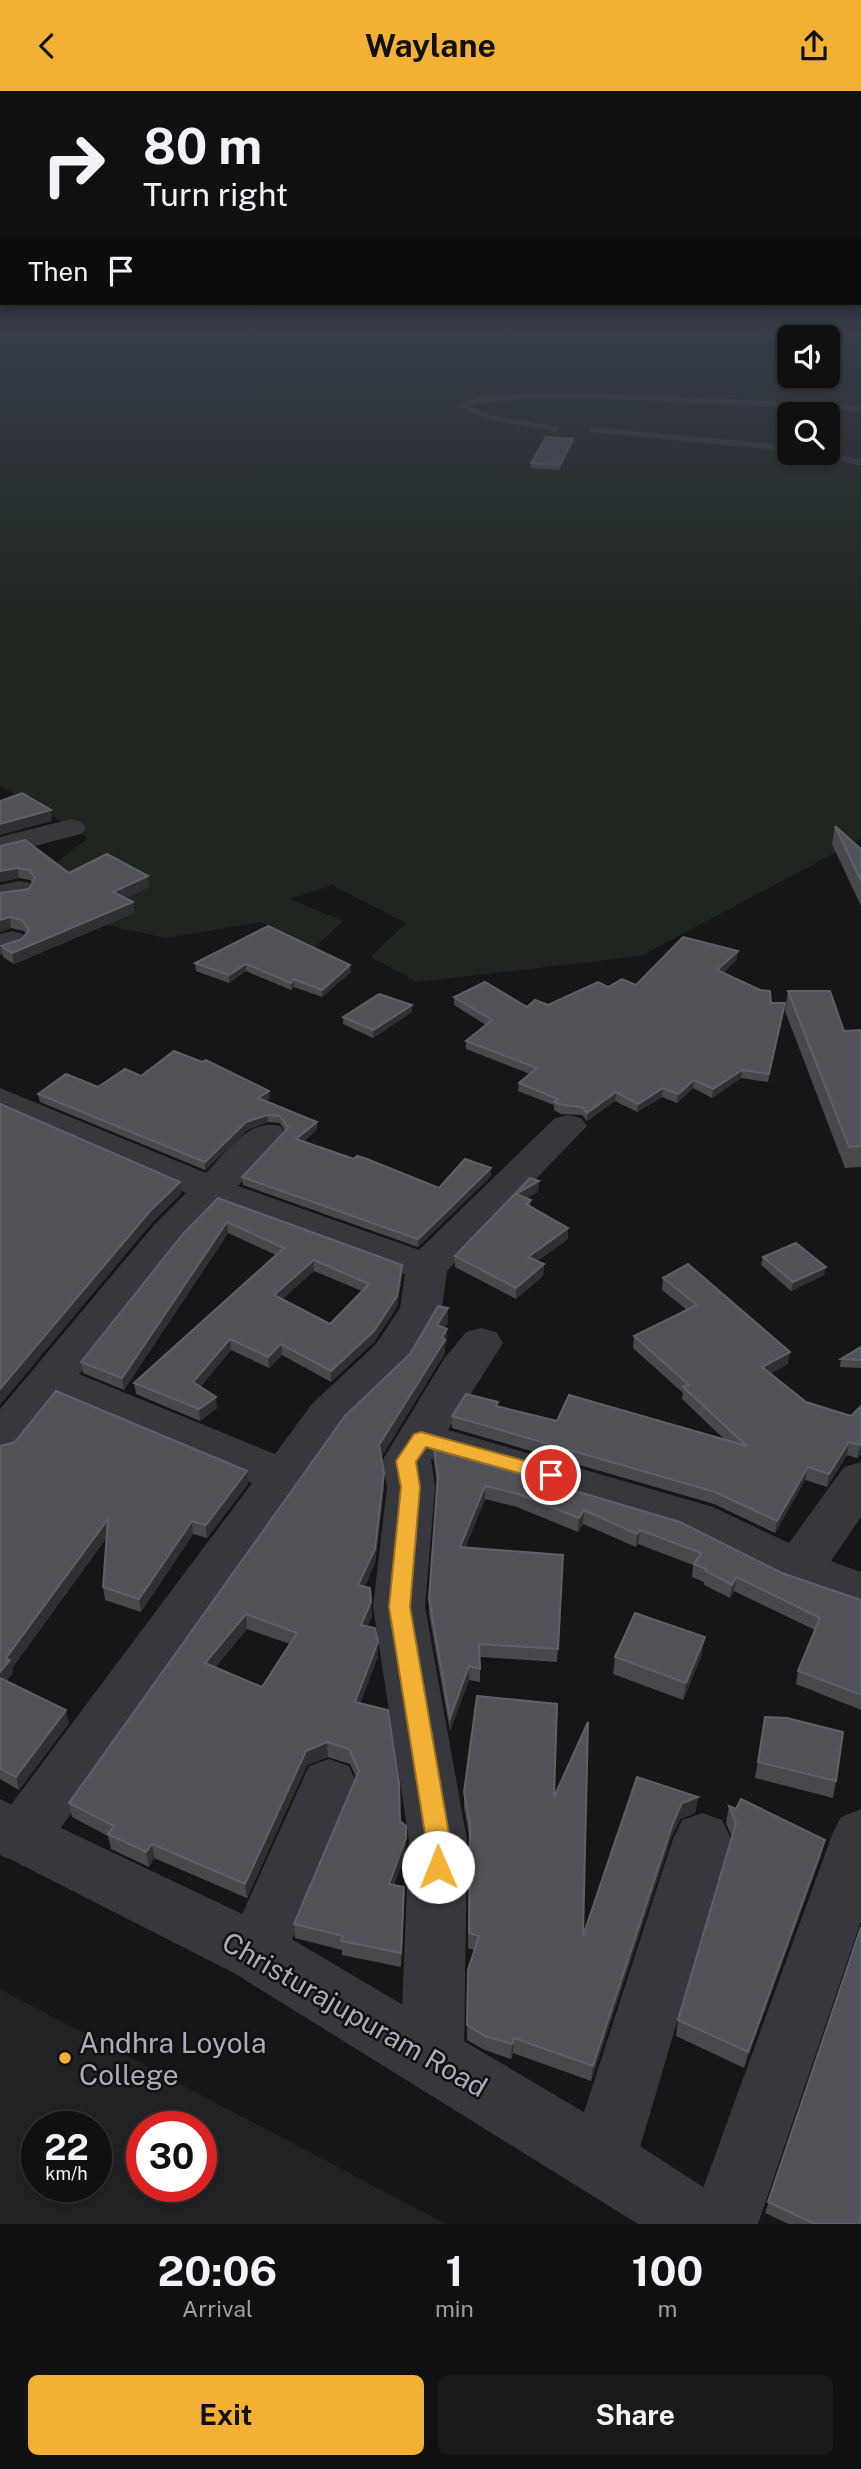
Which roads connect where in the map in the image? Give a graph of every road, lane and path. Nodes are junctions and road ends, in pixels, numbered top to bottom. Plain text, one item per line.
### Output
1 (631, 434) edge
2 (777, 447) edge
3 (840, 458) edge
4 (861, 463) edge
5 (71, 828) dead end
6 (0, 846) edge
7 (0, 1099) edge
8 (568, 1126) dead end
9 (267, 1134) dead end
10 (212, 1190) junction
11 (427, 1267) junction
12 (481, 1343) dead end
13 (49, 1380) junction
14 (421, 1439) junction
15 (0, 1441) edge
16 (284, 1477) junction
17 (861, 1480) edge
18 (798, 1570) junction
19 (861, 1592) edge
20 (328, 1784) dead end
21 (11, 1831) edge
22 (861, 1835) edge
23 (702, 1839) dead end
24 (256, 1952) junction
25 (432, 2059) junction
26 (602, 2161) junction
27 (699, 2224) edge
28 (724, 2224) edge

1 - 2 lane
3 - 4 lane
5 - 6 street
7 - 10 street
8 - 11 street
9 - 10 street
10 - 11 street
10 - 13 street
11 - 16 street
12 - 14 street
13 - 15 street
13 - 16 street
14 - 18 street
14 - 25 street
16 - 21 street
17 - 18 street
18 - 19 street
20 - 24 street
21 - 24 street, Christurajupuram Road
22 - 28 street
23 - 26 street
24 - 25 street, Christurajupuram Road
25 - 26 street, Christurajupuram Road
26 - 27 street, Christurajupuram Road

